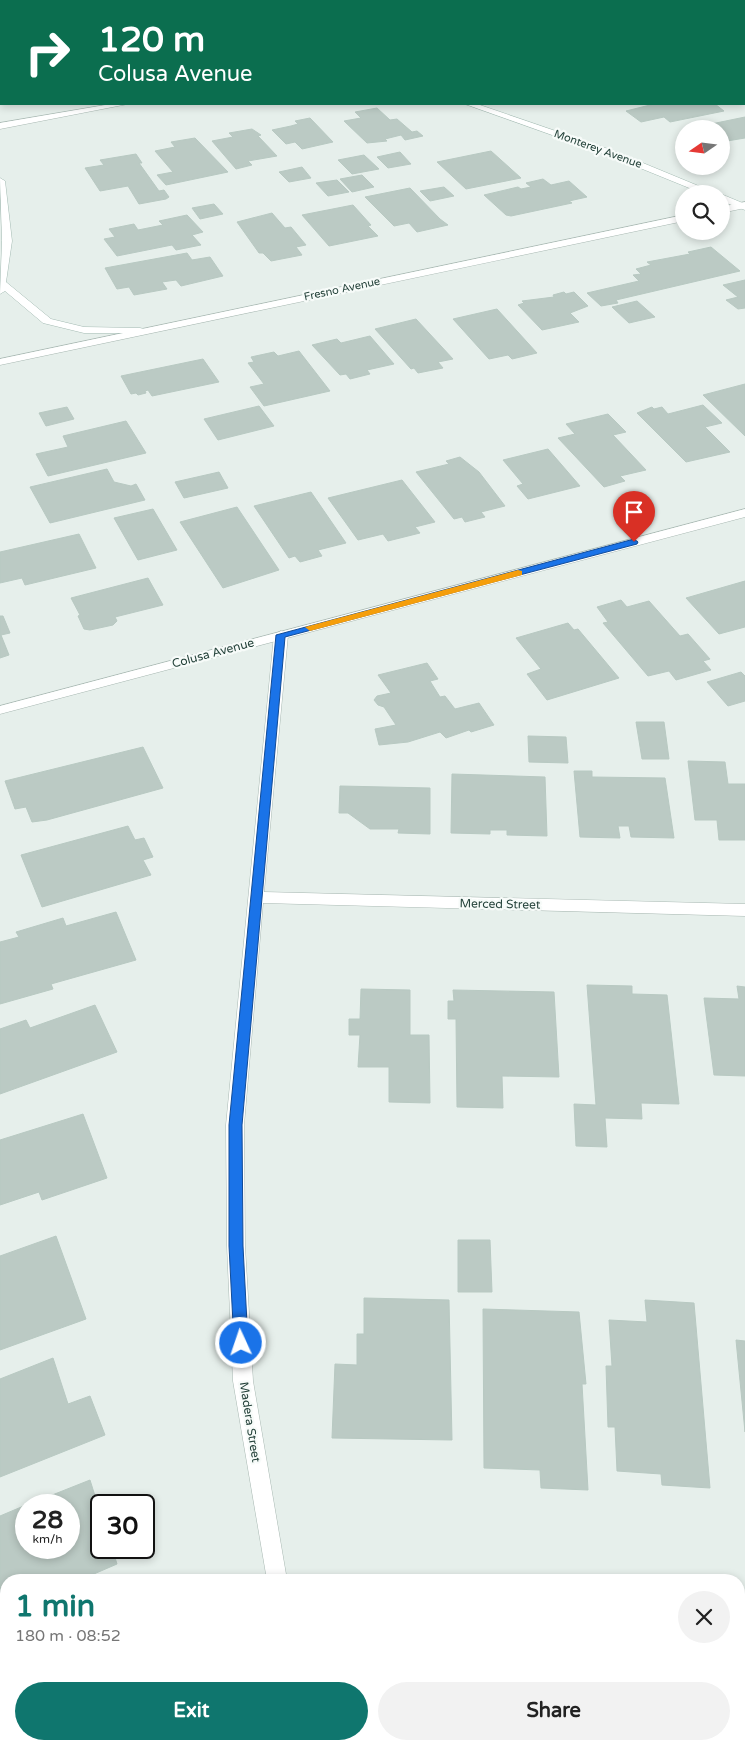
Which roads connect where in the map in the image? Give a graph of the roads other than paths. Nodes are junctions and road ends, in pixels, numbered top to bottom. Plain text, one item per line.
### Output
1 (118, 105) edge
2 (480, 105) edge
3 (0, 126) edge
4 (0, 181) edge
5 (691, 185) edge
6 (730, 201) edge
7 (744, 206) edge
8 (730, 208) edge
9 (675, 220) edge
10 (1, 287) edge
11 (140, 331) junction
12 (0, 362) edge
13 (745, 513) edge
14 (280, 635) junction
15 (0, 710) edge
16 (256, 898) junction
17 (745, 910) edge
18 (276, 1574) edge

1 - 3 street
2 - 5 street, Monterey Avenue
4 - 10 street
6 - 7 street
7 - 8 street
9 - 11 street, Fresno Avenue
10 - 11 street
11 - 12 street, Fresno Avenue
13 - 14 street, Colusa Avenue
14 - 15 street, Colusa Avenue
14 - 16 street, Madera Street
16 - 17 street, Merced Street
16 - 18 street, Madera Street

